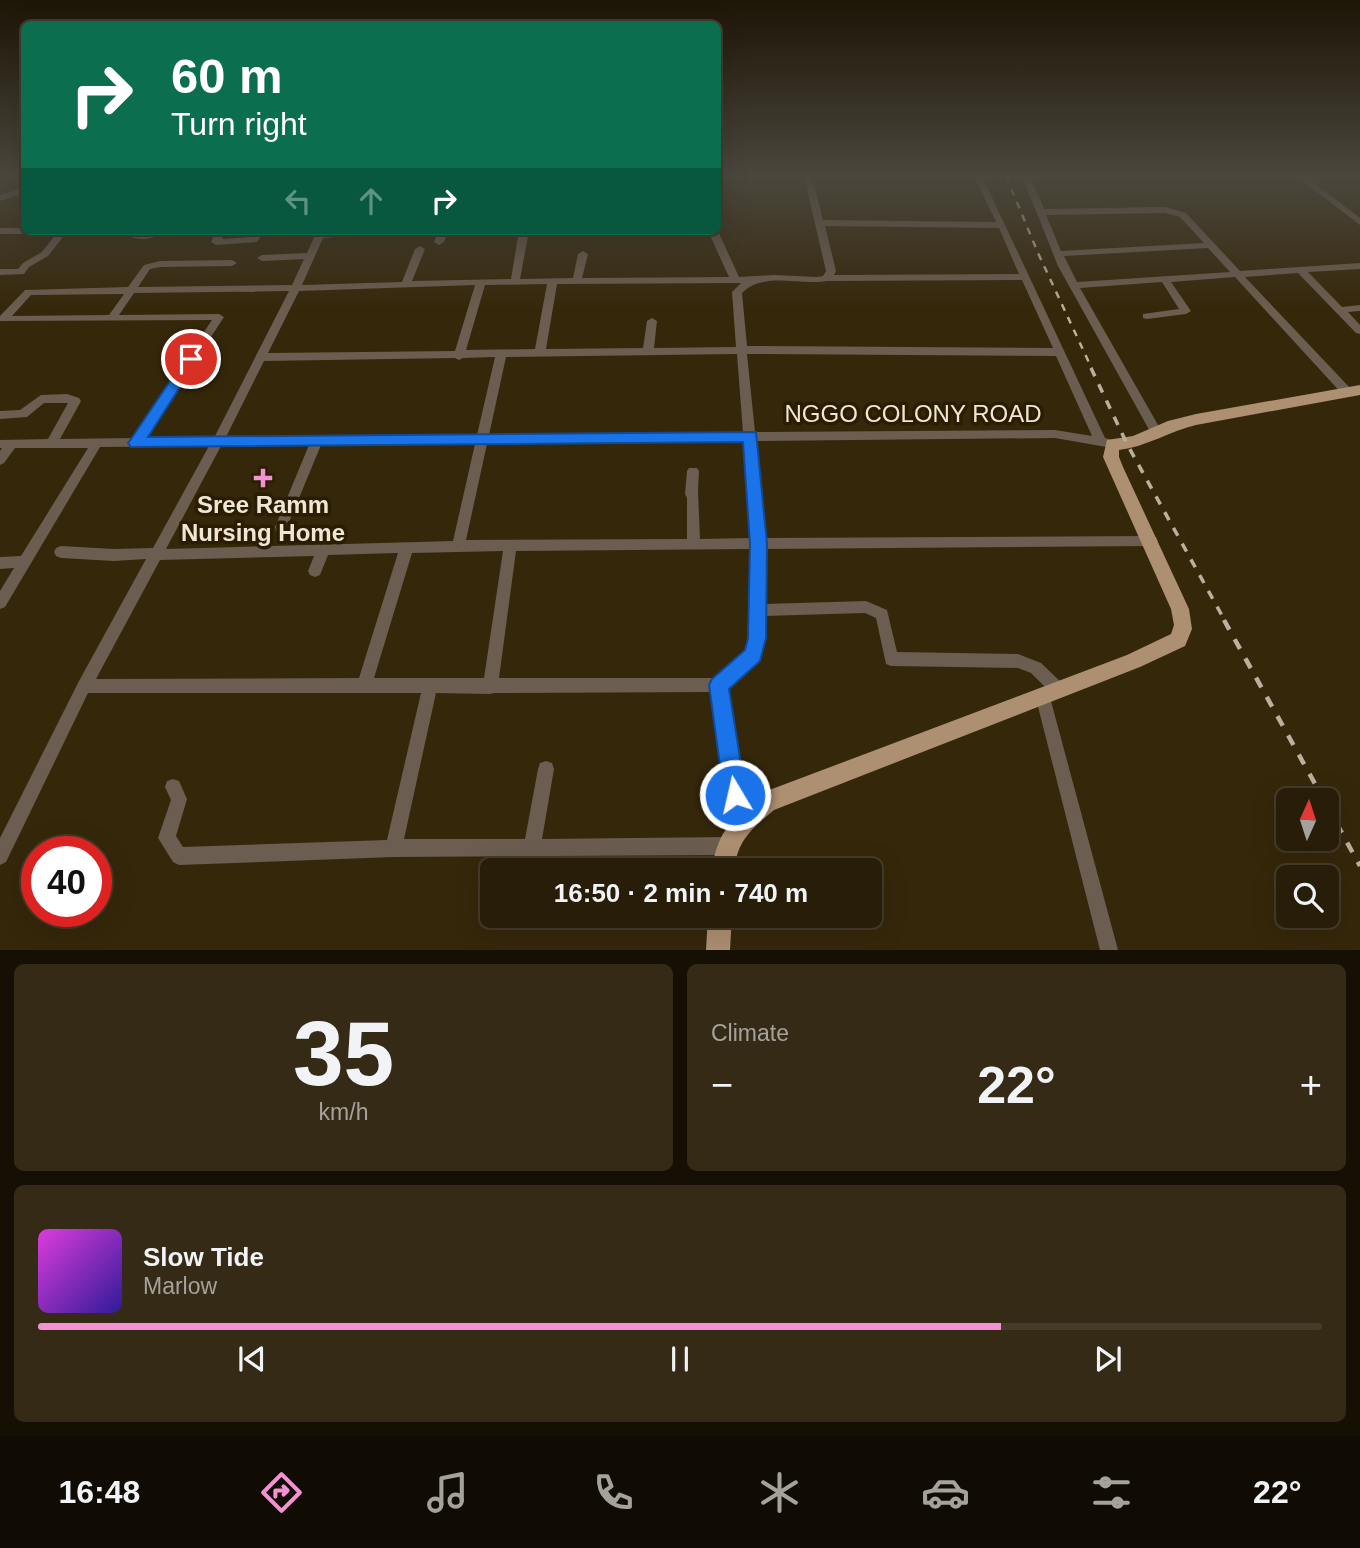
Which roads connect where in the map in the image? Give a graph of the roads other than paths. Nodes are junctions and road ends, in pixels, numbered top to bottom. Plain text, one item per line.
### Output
1 (1000, 220) edge
2 (1044, 220) edge
3 (1187, 220) edge
4 (819, 223) joint
5 (1002, 225) junction
6 (0, 231) edge
7 (21, 231) edge
8 (60, 235) edge
9 (132, 235) dead end
10 (152, 235) edge
11 (219, 235) edge
12 (257, 235) edge
13 (321, 235) edge
14 (442, 235) edge
15 (523, 235) edge
16 (715, 235) edge
17 (439, 242) dead end
18 (1212, 244) junction
19 (420, 249) dead end
20 (583, 254) dead end
21 (1058, 254) junction
22 (311, 256) junction
23 (262, 258) dead end
24 (232, 264) dead end
25 (1360, 266) edge
26 (1298, 269) junction
27 (0, 272) edge
28 (1237, 273) junction
29 (827, 278) junction
30 (1025, 278) junction
31 (1164, 278) junction
32 (735, 280) junction
33 (754, 280) junction
34 (577, 281) junction
35 (481, 282) junction
36 (514, 282) junction
37 (553, 282) junction
38 (406, 285) junction
39 (1074, 285) junction
40 (296, 288) junction
41 (129, 292) junction
42 (0, 305) edge
43 (13, 305) junction
44 (1360, 308) edge
45 (1340, 310) junction
46 (1147, 316) dead end
47 (113, 318) junction
48 (652, 321) dead end
49 (1360, 331) edge
50 (742, 350) junction
51 (648, 351) junction
52 (540, 352) junction
53 (1059, 352) junction
54 (501, 354) junction
55 (459, 356) junction
56 (260, 357) junction
57 (1354, 391) edge
58 (0, 415) edge
59 (1156, 432) junction
60 (751, 436) junction
61 (484, 439) junction
62 (317, 440) junction
63 (218, 441) junction
64 (52, 443) junction
65 (97, 443) junction
66 (136, 443) junction
67 (1106, 443) junction
68 (6, 444) edge
69 (0, 460) edge
70 (693, 471) dead end
71 (281, 527) dead end
72 (1151, 541) junction
73 (758, 544) junction
74 (694, 545) junction
75 (458, 546) junction
76 (510, 546) junction
77 (407, 547) junction
78 (323, 550) junction
79 (61, 552) dead end
80 (154, 554) junction
81 (25, 562) junction
82 (0, 563) edge
83 (315, 571) dead end
84 (0, 603) edge
85 (757, 610) junction
86 (719, 685) junction
87 (84, 686) junction
88 (364, 687) junction
89 (430, 687) junction
90 (490, 687) junction
91 (1051, 692) junction
92 (546, 769) dead end
93 (173, 786) dead end
94 (735, 828) junction
95 (728, 846) junction
96 (532, 847) junction
97 (394, 848) junction
98 (0, 856) edge
99 (726, 858) edge
100 (719, 928) edge
101 (718, 950) edge
102 (1108, 950) edge

1 - 5 street
2 - 21 street
3 - 18 street
4 - 5 street
4 - 29 street
5 - 30 street
6 - 7 street
8 - 27 street
9 - 10 street
11 - 12 street
13 - 22 street
14 - 17 street
15 - 36 street
16 - 32 street
18 - 21 street
18 - 28 street
19 - 38 street
20 - 34 street
21 - 39 street
22 - 23 street
22 - 40 street
24 - 41 street
25 - 26 street
26 - 28 street
26 - 45 street
28 - 31 street
28 - 57 street
29 - 30 street
29 - 33 street
30 - 53 street
31 - 39 street
31 - 46 street
32 - 33 street
32 - 34 street
33 - 50 street
34 - 37 street
35 - 36 street
35 - 38 street
35 - 55 street
36 - 37 street
37 - 52 street
38 - 40 street
39 - 59 street
40 - 41 street
40 - 56 street
41 - 43 street
41 - 47 street
42 - 43 street
43 - 47 street
44 - 45 street
45 - 49 street
47 - 66 street
48 - 51 street
50 - 51 street
50 - 53 street
50 - 60 street
51 - 52 street
52 - 54 street
53 - 67 street
54 - 55 street
54 - 61 street
55 - 56 street
56 - 63 street
57 - 59 main road
58 - 64 street
59 - 67 main road
60 - 61 street, NGGO COLONY ROAD
60 - 67 street, NGGO COLONY ROAD
60 - 73 street
61 - 62 street, NGGO COLONY ROAD
61 - 75 street
62 - 63 street, NGGO COLONY ROAD
62 - 71 street
63 - 66 street, NGGO COLONY ROAD
63 - 80 street
64 - 65 street, NGGO COLONY ROAD
64 - 68 street, NGGO COLONY ROAD
65 - 66 street, NGGO COLONY ROAD
65 - 81 street
67 - 72 main road
68 - 69 street
70 - 74 street
72 - 73 street
72 - 91 main road
73 - 74 street
73 - 85 street
74 - 76 street
75 - 76 street
75 - 77 street
76 - 90 street
77 - 78 street
77 - 88 street
78 - 80 street
78 - 83 street
79 - 80 street
80 - 87 street
81 - 82 street
81 - 84 street
85 - 86 street
85 - 91 street
86 - 90 street
86 - 94 street
87 - 88 street
87 - 98 street
88 - 89 street
89 - 90 street
89 - 97 street
91 - 94 main road
91 - 102 street
92 - 96 street
93 - 97 street
94 - 95 main road
95 - 96 street
95 - 99 main road
96 - 97 street
100 - 101 main road

